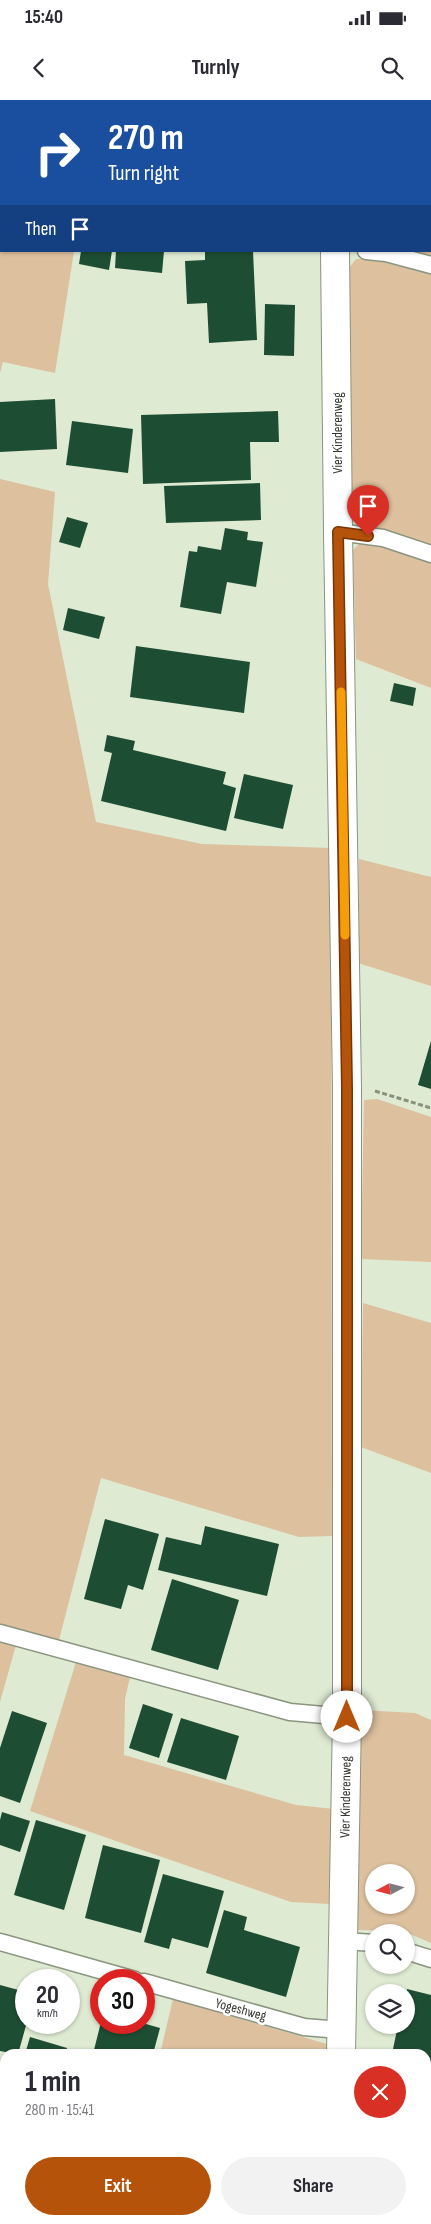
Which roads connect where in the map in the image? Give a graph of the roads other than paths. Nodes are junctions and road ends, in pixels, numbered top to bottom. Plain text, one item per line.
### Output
1 (335, 252) edge
2 (376, 252) edge
3 (431, 265) edge
4 (338, 532) junction
5 (431, 554) edge
6 (0, 1633) edge
7 (347, 1717) junction
8 (343, 1941) junction
9 (0, 1942) edge
10 (365, 1942) edge
11 (415, 1954) edge
12 (431, 1958) edge
13 (96, 1969) edge
14 (155, 1985) edge
15 (340, 2042) edge

1 - 4 street, Vier Kinderenweg
2 - 3 lane
4 - 5 lane
4 - 7 street, Vier Kinderenweg
6 - 7 lane
7 - 8 street, Vier Kinderenweg
8 - 10 lane
8 - 15 street, Vier Kinderenweg
9 - 13 lane
11 - 12 lane
14 - 15 lane, Yogeshweg

